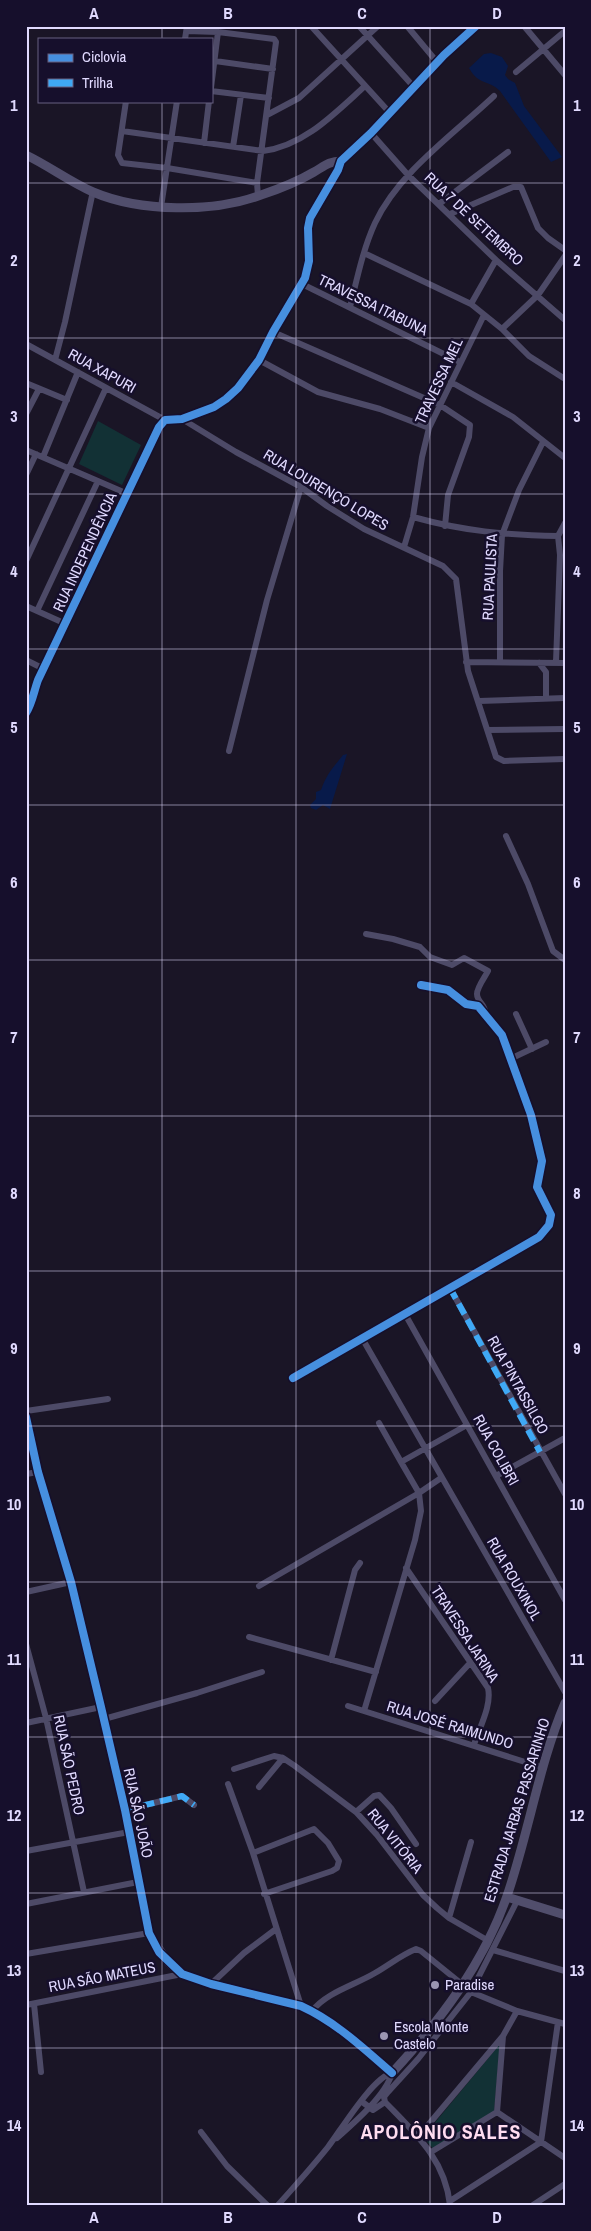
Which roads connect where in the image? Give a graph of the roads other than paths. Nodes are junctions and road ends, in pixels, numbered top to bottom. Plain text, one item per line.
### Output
1 (311, 26) edge
2 (359, 26) edge
3 (378, 26) edge
4 (407, 26) edge
5 (476, 26) edge
6 (524, 26) edge
7 (187, 29) edge
8 (565, 31) edge
9 (218, 32) junction
10 (367, 35) junction
11 (542, 49) junction
12 (341, 59) junction
13 (215, 61) junction
14 (437, 62) junction
15 (273, 70) junction
16 (516, 72) dead end
17 (565, 75) edge
18 (212, 83) edge
19 (365, 86) junction
20 (413, 86) junction
21 (212, 90) edge
22 (241, 95) junction
23 (494, 96) dead end
24 (270, 98) junction
25 (126, 102) edge
26 (177, 102) edge
27 (210, 102) edge
28 (390, 113) junction
29 (267, 115) junction
30 (122, 131) junction
31 (371, 133) junction
32 (173, 139) junction
33 (204, 143) junction
34 (233, 147) junction
35 (263, 151) junction
36 (508, 152) dead end
37 (26, 155) edge
38 (339, 165) junction
39 (167, 168) junction
40 (408, 175) junction
41 (257, 183) junction
42 (93, 191) junction
43 (258, 196) junction
44 (439, 204) junction
45 (161, 207) junction
46 (450, 214) junction
47 (565, 250) edge
48 (364, 253) junction
49 (565, 256) edge
50 (496, 260) junction
51 (302, 284) junction
52 (538, 294) junction
53 (471, 304) junction
54 (350, 307) junction
55 (484, 315) junction
56 (565, 320) edge
57 (502, 329) junction
58 (273, 332) junction
59 (26, 344) edge
60 (55, 360) junction
61 (259, 360) junction
62 (460, 362) junction
63 (78, 372) junction
64 (565, 379) edge
65 (451, 382) junction
66 (26, 383) edge
67 (39, 388) junction
68 (106, 388) junction
69 (67, 400) junction
70 (440, 405) junction
71 (26, 414) edge
72 (182, 419) junction
73 (165, 420) junction
74 (429, 428) junction
75 (543, 442) junction
76 (26, 450) edge
77 (36, 454) junction
78 (43, 457) junction
79 (565, 458) edge
80 (70, 469) junction
81 (26, 475) edge
82 (98, 481) junction
83 (301, 487) junction
84 (128, 494) junction
85 (413, 517) junction
86 (565, 523) edge
87 (445, 526) junction
88 (502, 535) junction
89 (558, 536) junction
90 (404, 547) junction
91 (26, 561) edge
92 (26, 606) edge
93 (37, 611) junction
94 (66, 624) junction
95 (26, 660) edge
96 (466, 662) junction
97 (500, 662) junction
98 (556, 662) junction
99 (565, 662) edge
100 (539, 663) junction
101 (44, 669) junction
102 (546, 698) junction
103 (565, 698) edge
104 (478, 700) junction
105 (26, 713) edge
106 (565, 729) edge
107 (488, 730) junction
108 (229, 752) dead end
109 (565, 760) edge
110 (506, 836) dead end
111 (366, 934) dead end
112 (565, 960) edge
113 (421, 986) dead end
114 (485, 1013) junction
115 (516, 1014) dead end
116 (546, 1042) dead end
117 (532, 1049) junction
118 (510, 1059) junction
119 (450, 1288) junction
120 (404, 1314) junction
121 (362, 1338) junction
122 (293, 1378) dead end
123 (108, 1399) dead end
124 (26, 1411) edge
125 (26, 1417) edge
126 (379, 1423) dead end
127 (467, 1425) junction
128 (565, 1438) edge
129 (426, 1448) junction
130 (540, 1452) junction
131 (401, 1462) junction
132 (38, 1472) junction
133 (26, 1474) edge
134 (496, 1476) junction
135 (442, 1478) junction
136 (420, 1493) junction
137 (565, 1494) edge
138 (360, 1563) dead end
139 (406, 1568) junction
140 (71, 1582) junction
141 (259, 1586) dead end
142 (26, 1592) edge
143 (565, 1600) edge
144 (250, 1638) dead end
145 (26, 1644) edge
146 (331, 1660) junction
147 (470, 1663) junction
148 (262, 1672) dead end
149 (376, 1672) junction
150 (565, 1692) edge
151 (435, 1701) dead end
152 (565, 1703) edge
153 (348, 1706) dead end
154 (101, 1707) junction
155 (364, 1711) junction
156 (46, 1718) junction
157 (104, 1719) junction
158 (26, 1723) edge
159 (474, 1745) junction
160 (283, 1758) junction
161 (544, 1768) junction
162 (234, 1769) dead end
163 (228, 1784) dead end
164 (259, 1787) dead end
165 (194, 1805) dead end
166 (125, 1810) junction
167 (356, 1812) junction
168 (129, 1832) junction
169 (471, 1842) dead end
170 (73, 1843) junction
171 (416, 1844) dead end
172 (26, 1851) edge
173 (253, 1853) junction
174 (138, 1882) junction
175 (84, 1892) junction
176 (264, 1894) junction
177 (507, 1897) junction
178 (517, 1901) junction
179 (26, 1904) edge
180 (565, 1915) edge
181 (449, 1918) junction
182 (276, 1929) junction
183 (149, 1932) junction
184 (487, 1940) junction
185 (493, 1950) junction
186 (26, 1954) edge
187 (565, 1971) edge
188 (182, 1974) junction
189 (211, 1984) junction
190 (463, 1985) junction
191 (471, 1992) junction
192 (30, 2005) edge
193 (301, 2006) junction
194 (312, 2011) junction
195 (517, 2011) junction
196 (561, 2023) edge
197 (503, 2036) junction
198 (41, 2072) dead end
199 (392, 2073) junction
200 (361, 2101) junction
201 (385, 2102) junction
202 (368, 2108) junction
203 (497, 2112) junction
204 (201, 2132) dead end
205 (418, 2137) junction
206 (541, 2142) junction
207 (327, 2147) junction
208 (431, 2152) junction
209 (565, 2158) edge
210 (565, 2184) edge
211 (450, 2203) edge
212 (267, 2205) edge
213 (278, 2205) edge
214 (533, 2205) edge

1 - 12 street
2 - 10 street
3 - 10 street
4 - 14 street
5 - 14 street
6 - 11 street
7 - 9 street
8 - 11 street
9 - 13 street
9 - 15 street
10 - 12 street
10 - 20 street
11 - 16 street
11 - 17 street
12 - 19 street
12 - 29 street
13 - 15 street
13 - 18 street
14 - 20 street
15 - 24 street
19 - 28 street
19 - 35 street
20 - 28 street
21 - 22 street
22 - 24 street
22 - 34 street
23 - 40 street
24 - 29 street
25 - 30 street
26 - 32 street
27 - 33 street
28 - 31 street
29 - 35 street
30 - 32 street
30 - 39 street
31 - 38 street
31 - 40 street, RUA 7 DE SETEMBRO
32 - 33 street
32 - 39 street
33 - 34 street
34 - 35 street
35 - 41 street
36 - 44 street
37 - 42 street
38 - 43 street
38 - 51 street
39 - 41 street
39 - 45 street
40 - 44 street, RUA 7 DE SETEMBRO
40 - 48 street
41 - 43 street
42 - 45 street
42 - 60 street
43 - 45 street
44 - 46 street, RUA 7 DE SETEMBRO
46 - 47 street
46 - 50 street, RUA 7 DE SETEMBRO
48 - 53 street
48 - 54 street
49 - 52 street
50 - 52 street, RUA 7 DE SETEMBRO
50 - 53 street
51 - 54 street, TRAVESSA ITABUNA
51 - 58 street
52 - 56 street, RUA 7 DE SETEMBRO
52 - 57 street
53 - 55 street
54 - 62 street, TRAVESSA ITABUNA
55 - 57 street
55 - 62 street, TRAVESSA MEL
57 - 64 street
58 - 61 street
58 - 70 street
59 - 60 street, RUA XAPURI
60 - 63 street, RUA XAPURI
61 - 72 street
61 - 74 street
62 - 65 street, TRAVESSA MEL
63 - 68 street, RUA XAPURI
63 - 69 street
65 - 70 street, TRAVESSA MEL
65 - 75 street
66 - 67 street
67 - 69 street
67 - 71 street
68 - 73 street, RUA XAPURI
68 - 80 street
69 - 78 street
70 - 74 street, TRAVESSA MEL
70 - 87 street
72 - 73 street
72 - 83 street, RUA LOURENÇO LOPES
73 - 84 street, RUA INDEPENDÊNCIA
74 - 85 street, TRAVESSA MEL
75 - 79 street
75 - 88 street, RUA PAULISTA
76 - 77 street
77 - 78 street
77 - 81 street
78 - 80 street
80 - 82 street
80 - 91 street
82 - 84 street
82 - 93 street
83 - 90 street, RUA LOURENÇO LOPES
83 - 108 street
84 - 94 street, RUA INDEPENDÊNCIA
85 - 87 street
85 - 90 street, TRAVESSA MEL
86 - 89 street
87 - 88 street
88 - 89 street
88 - 97 street, RUA PAULISTA
89 - 98 street
90 - 96 street, RUA LOURENÇO LOPES
92 - 93 street
93 - 94 street
94 - 101 street, RUA INDEPENDÊNCIA
95 - 101 street
96 - 97 street
96 - 104 street, RUA LOURENÇO LOPES
97 - 100 street
98 - 99 street
98 - 100 street
100 - 102 street
101 - 105 street, RUA INDEPENDÊNCIA
102 - 103 street
102 - 104 street
104 - 107 street, RUA LOURENÇO LOPES
106 - 107 street
107 - 109 street, RUA LOURENÇO LOPES
110 - 112 street
111 - 114 street
113 - 114 street
114 - 118 street
115 - 117 street
116 - 117 street
117 - 118 street
118 - 119 street
119 - 120 street
119 - 130 street, RUA PINTASSILGO
120 - 121 street
120 - 127 street, RUA COLIBRI
121 - 122 street
121 - 129 street, RUA ROUXINOL
123 - 124 street
125 - 132 street, RUA SÃO JOÃO
126 - 131 street
127 - 129 street
127 - 134 street, RUA COLIBRI
128 - 130 street
129 - 131 street
129 - 135 street, RUA ROUXINOL
130 - 134 street
130 - 137 street, RUA PINTASSILGO
131 - 136 street
132 - 133 street
132 - 140 street, RUA SÃO JOÃO
134 - 143 street, RUA COLIBRI
135 - 136 street
135 - 150 street, RUA ROUXINOL
136 - 139 street
136 - 141 street
138 - 146 street
139 - 147 street, TRAVESSA JARINA
139 - 149 street
140 - 142 street
140 - 154 street, RUA SÃO JOÃO
144 - 146 street
145 - 156 street, RUA SÃO PEDRO
146 - 149 street
147 - 151 street
147 - 159 street, TRAVESSA JARINA
148 - 157 street
149 - 155 street
152 - 161 street, ESTRADA JARBAS PASSARINHO
153 - 155 street, RUA JOSÉ RAIMUNDO
154 - 156 street
154 - 157 street, RUA SÃO JOÃO
155 - 159 street, RUA JOSÉ RAIMUNDO
156 - 158 street
156 - 170 street, RUA SÃO PEDRO
157 - 166 street, RUA SÃO JOÃO
159 - 161 street, RUA JOSÉ RAIMUNDO
160 - 162 street
160 - 164 street
160 - 167 street, RUA VITÓRIA
161 - 177 street, ESTRADA JARBAS PASSARINHO
163 - 173 street
165 - 166 street
166 - 168 street, RUA SÃO JOÃO
167 - 171 street
167 - 181 street, RUA VITÓRIA
168 - 170 street
168 - 174 street, RUA SÃO JOÃO
169 - 181 street
170 - 172 street
170 - 175 street, RUA SÃO PEDRO
173 - 176 street
173 - 176 street
174 - 175 street
174 - 183 street, RUA SÃO JOÃO
175 - 179 street
176 - 182 street
177 - 178 street
177 - 184 street, ESTRADA JARBAS PASSARINHO
178 - 180 street
178 - 185 street
181 - 184 street, RUA VITÓRIA
182 - 189 street
182 - 193 street
183 - 186 street
183 - 188 street, RUA SÃO JOÃO
184 - 190 street, ESTRADA JARBAS PASSARINHO
185 - 187 street
185 - 191 street
188 - 189 street, RUA SÃO JOÃO
188 - 192 street, RUA SÃO MATEUS
189 - 193 street, RUA SÃO JOÃO
190 - 194 street
190 - 199 street, ESTRADA JARBAS PASSARINHO
191 - 195 street
191 - 201 street
192 - 198 street
193 - 194 street, RUA SÃO JOÃO
194 - 199 street, RUA SÃO JOÃO
195 - 196 street
195 - 197 street
196 - 206 street
197 - 203 street
197 - 205 street
199 - 200 street, ESTRADA JARBAS PASSARINHO
199 - 202 street, ESTRADA JARBAS PASSARINHO
200 - 202 street
200 - 207 street, ESTRADA JARBAS PASSARINHO
201 - 202 street
201 - 205 street
202 - 207 street, ESTRADA JARBAS PASSARINHO
203 - 206 street
203 - 208 street
204 - 212 street
205 - 208 street
206 - 209 street
206 - 211 street
207 - 213 street, ESTRADA JARBAS PASSARINHO
208 - 211 street
210 - 214 street

